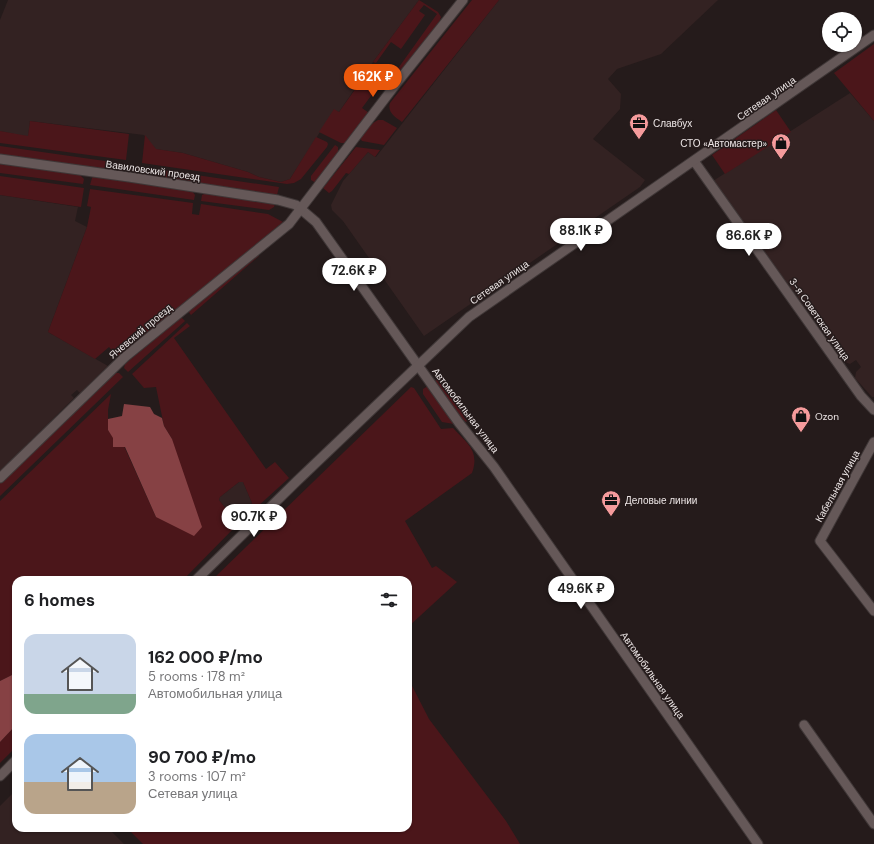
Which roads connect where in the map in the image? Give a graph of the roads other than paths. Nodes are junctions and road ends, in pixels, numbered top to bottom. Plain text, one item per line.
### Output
1 (463, 0) edge
2 (874, 36) edge
3 (0, 160) edge
4 (694, 161) junction
5 (302, 209) junction
6 (419, 365) junction
7 (874, 410) edge
8 (874, 442) edge
9 (0, 478) edge
10 (200, 576) edge
11 (874, 611) edge
12 (804, 725) dead end
13 (12, 764) edge
14 (0, 776) edge
15 (874, 824) edge
16 (758, 844) edge

1 - 5 street
2 - 4 street, Сетевая улица
3 - 5 street, Вавиловский проезд
4 - 6 street, Сетевая улица
4 - 7 street, 3-я Советская улица
5 - 6 street, Автомобильная улица
5 - 9 street, Ячевский проезд
6 - 10 street, Сетевая улица
6 - 16 street, Автомобильная улица
8 - 11 street, Кабельная улица
12 - 15 street
13 - 14 street

